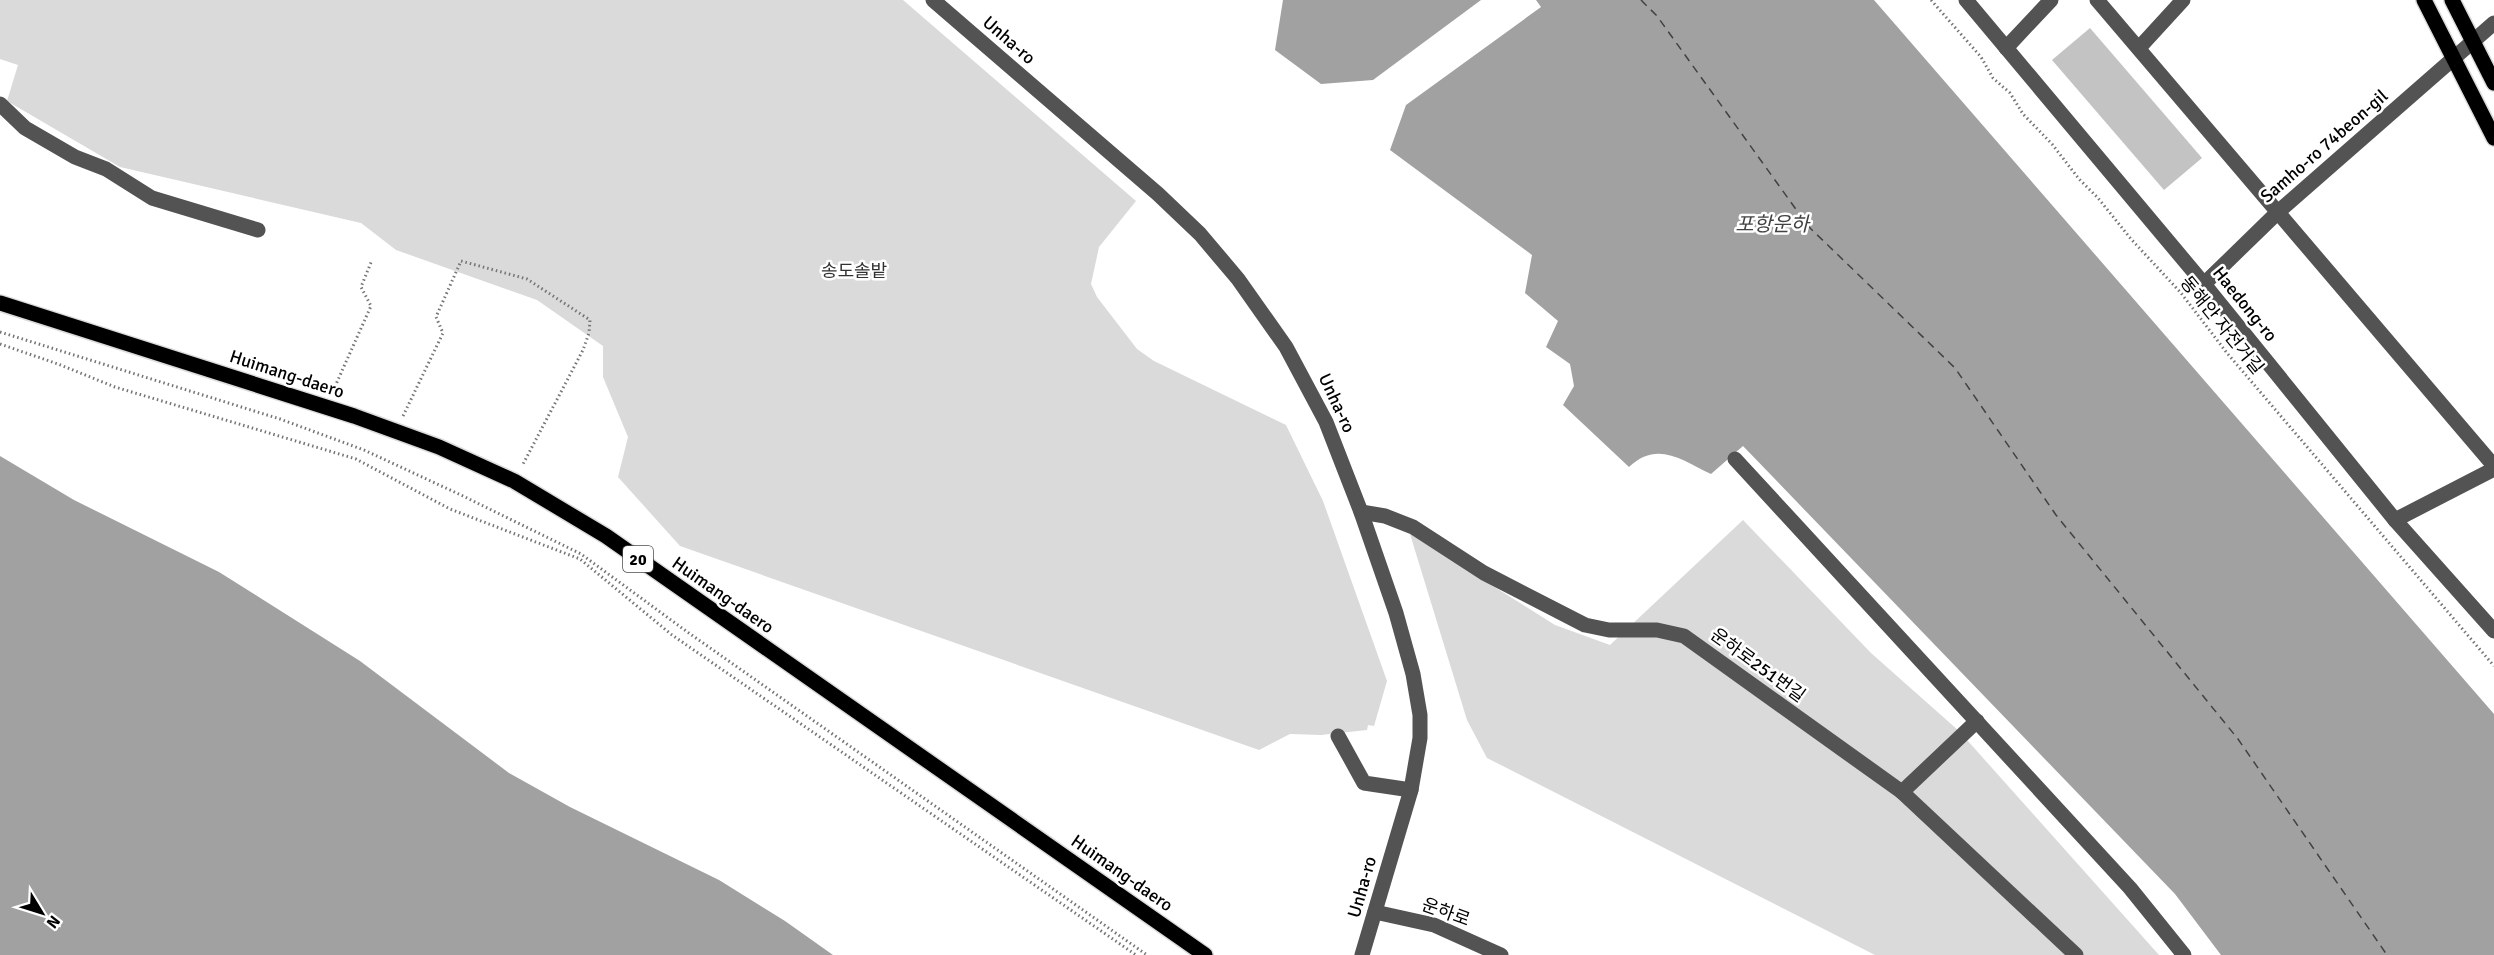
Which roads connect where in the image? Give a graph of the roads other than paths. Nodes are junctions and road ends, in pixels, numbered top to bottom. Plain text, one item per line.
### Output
1 (933, 0) edge
2 (1966, 0) edge
3 (2051, 0) edge
4 (2097, 0) edge
5 (2182, 0) edge
6 (2424, 0) edge
7 (2452, 0) edge
8 (2494, 22) edge
9 (2473, 42) junction
10 (2006, 48) junction
11 (2139, 48) junction
12 (2453, 58) junction
13 (2494, 82) edge
14 (0, 104) edge
15 (2494, 138) edge
16 (2278, 212) junction
17 (258, 230) dead end
18 (2204, 284) junction
19 (0, 303) edge
20 (1735, 459) dead end
21 (2494, 467) edge
22 (1361, 512) junction
23 (2395, 520) junction
24 (2494, 632) edge
25 (1977, 721) junction
26 (1338, 736) dead end
27 (1411, 790) junction
28 (1902, 792) junction
29 (1375, 912) junction
30 (1205, 955) edge
31 (1362, 955) edge
32 (1501, 955) edge
33 (2076, 955) edge
34 (2184, 955) edge

1 - 22 street, Unha-ro
2 - 10 street, Haedong-ro
3 - 10 street
4 - 11 street
5 - 11 street
6 - 12 main road
7 - 9 main road
8 - 9 street, Samho-ro 74beon-gil
9 - 12 street, Samho-ro 74beon-gil
9 - 13 main road
10 - 18 street, Haedong-ro
11 - 16 street
12 - 15 main road
12 - 16 street, Samho-ro 74beon-gil
14 - 17 street
16 - 18 street, Samho-ro 74beon-gil
16 - 21 street
18 - 23 street, Haedong-ro
19 - 30 main road, Huimang-daero / 20
20 - 25 street
21 - 23 street
22 - 27 street, Unha-ro
22 - 28 street, 운하로251번길
23 - 24 street, Haedong-ro
25 - 28 street
25 - 34 street
26 - 27 street
27 - 29 street, Unha-ro
28 - 33 street, 운하로251번길
29 - 31 street, Unha-ro
29 - 32 street, 운하로

